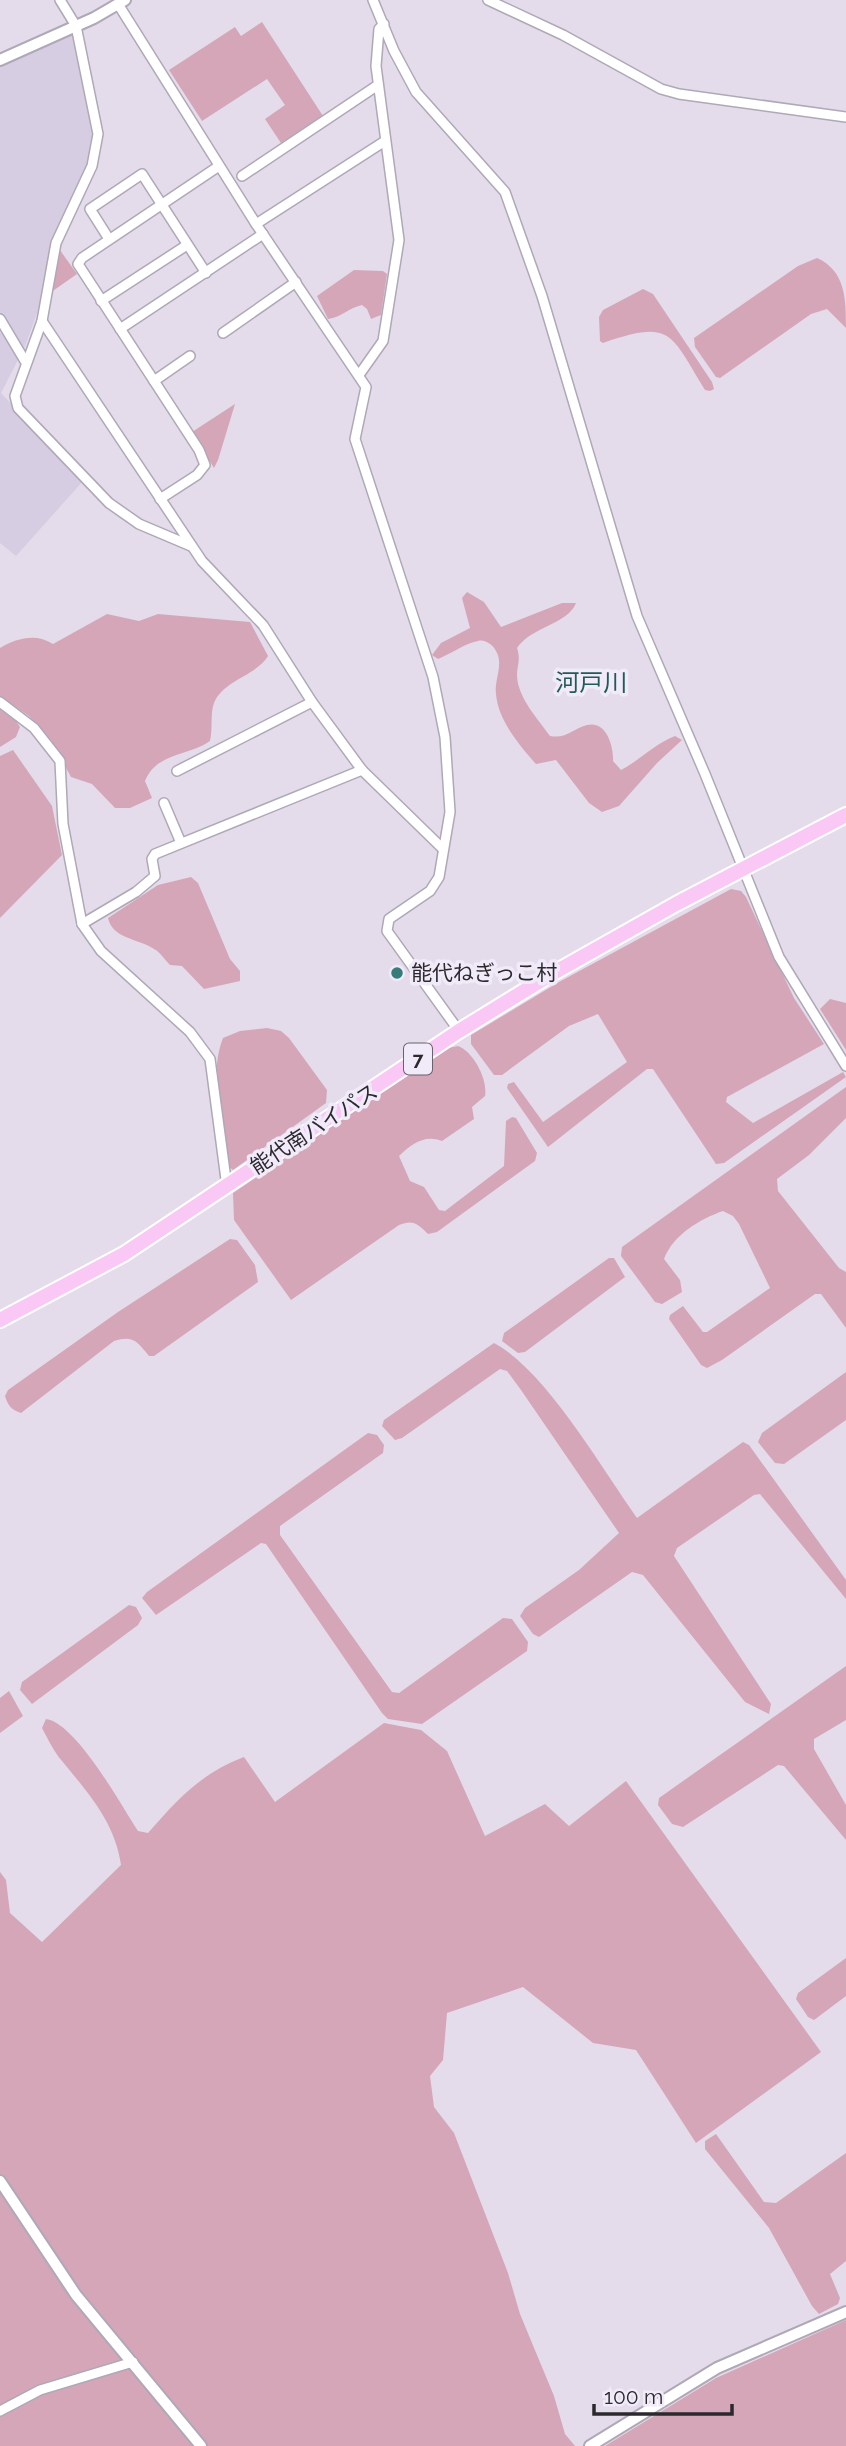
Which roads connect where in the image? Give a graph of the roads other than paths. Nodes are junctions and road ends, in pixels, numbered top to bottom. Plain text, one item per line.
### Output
1 (61, 0) edge
2 (373, 0) edge
3 (488, 0) edge
4 (122, 2) edge
5 (384, 24) junction
6 (76, 26) junction
7 (0, 60) edge
8 (378, 85) junction
9 (846, 117) edge
10 (385, 141) junction
11 (219, 166) junction
12 (242, 176) dead end
13 (162, 205) junction
14 (256, 224) junction
15 (263, 234) junction
16 (109, 239) junction
17 (187, 244) junction
18 (206, 273) junction
19 (296, 282) junction
20 (101, 301) junction
21 (0, 319) edge
22 (42, 321) junction
23 (120, 329) junction
24 (223, 333) dead end
25 (190, 356) dead end
26 (26, 361) junction
27 (359, 375) junction
28 (154, 381) junction
29 (160, 499) junction
30 (192, 546) junction
31 (0, 702) edge
32 (312, 702) junction
33 (362, 770) junction
34 (177, 771) dead end
35 (164, 803) dead end
36 (846, 815) edge
37 (181, 843) junction
38 (442, 848) junction
39 (742, 871) junction
40 (82, 924) junction
41 (459, 1031) junction
42 (846, 1066) edge
43 (227, 1187) junction
44 (0, 1320) edge
45 (0, 2181) edge
46 (846, 2312) edge
47 (133, 2362) junction
48 (0, 2411) edge
49 (201, 2446) edge
50 (590, 2446) edge

1 - 6 street
2 - 5 street
3 - 9 street
4 - 6 street
4 - 11 street
5 - 8 street
5 - 39 street
6 - 7 street
6 - 22 street
8 - 10 street
8 - 12 street
10 - 14 street
10 - 27 street
11 - 13 street
11 - 14 street
13 - 16 street
13 - 16 street
13 - 17 street
14 - 15 street
15 - 18 street
15 - 19 street
16 - 20 street
17 - 18 street
17 - 20 street
18 - 23 street
19 - 24 street
19 - 27 street
20 - 23 street
21 - 26 street
22 - 26 street
22 - 29 street
23 - 28 street
25 - 28 street
26 - 30 street
27 - 38 street
28 - 29 street
29 - 30 street
30 - 32 street
31 - 40 street
32 - 33 street
32 - 34 street
33 - 37 street
33 - 38 street
35 - 37 street
36 - 39 highway, 能代南バイパス / 7
37 - 40 street
38 - 41 street
39 - 41 highway, 能代南バイパス / 7
39 - 42 street
40 - 43 street
41 - 43 highway, 能代南バイパス / 7
43 - 44 highway, 能代南バイパス / 7
45 - 47 street
46 - 50 street
47 - 48 street
47 - 49 street

